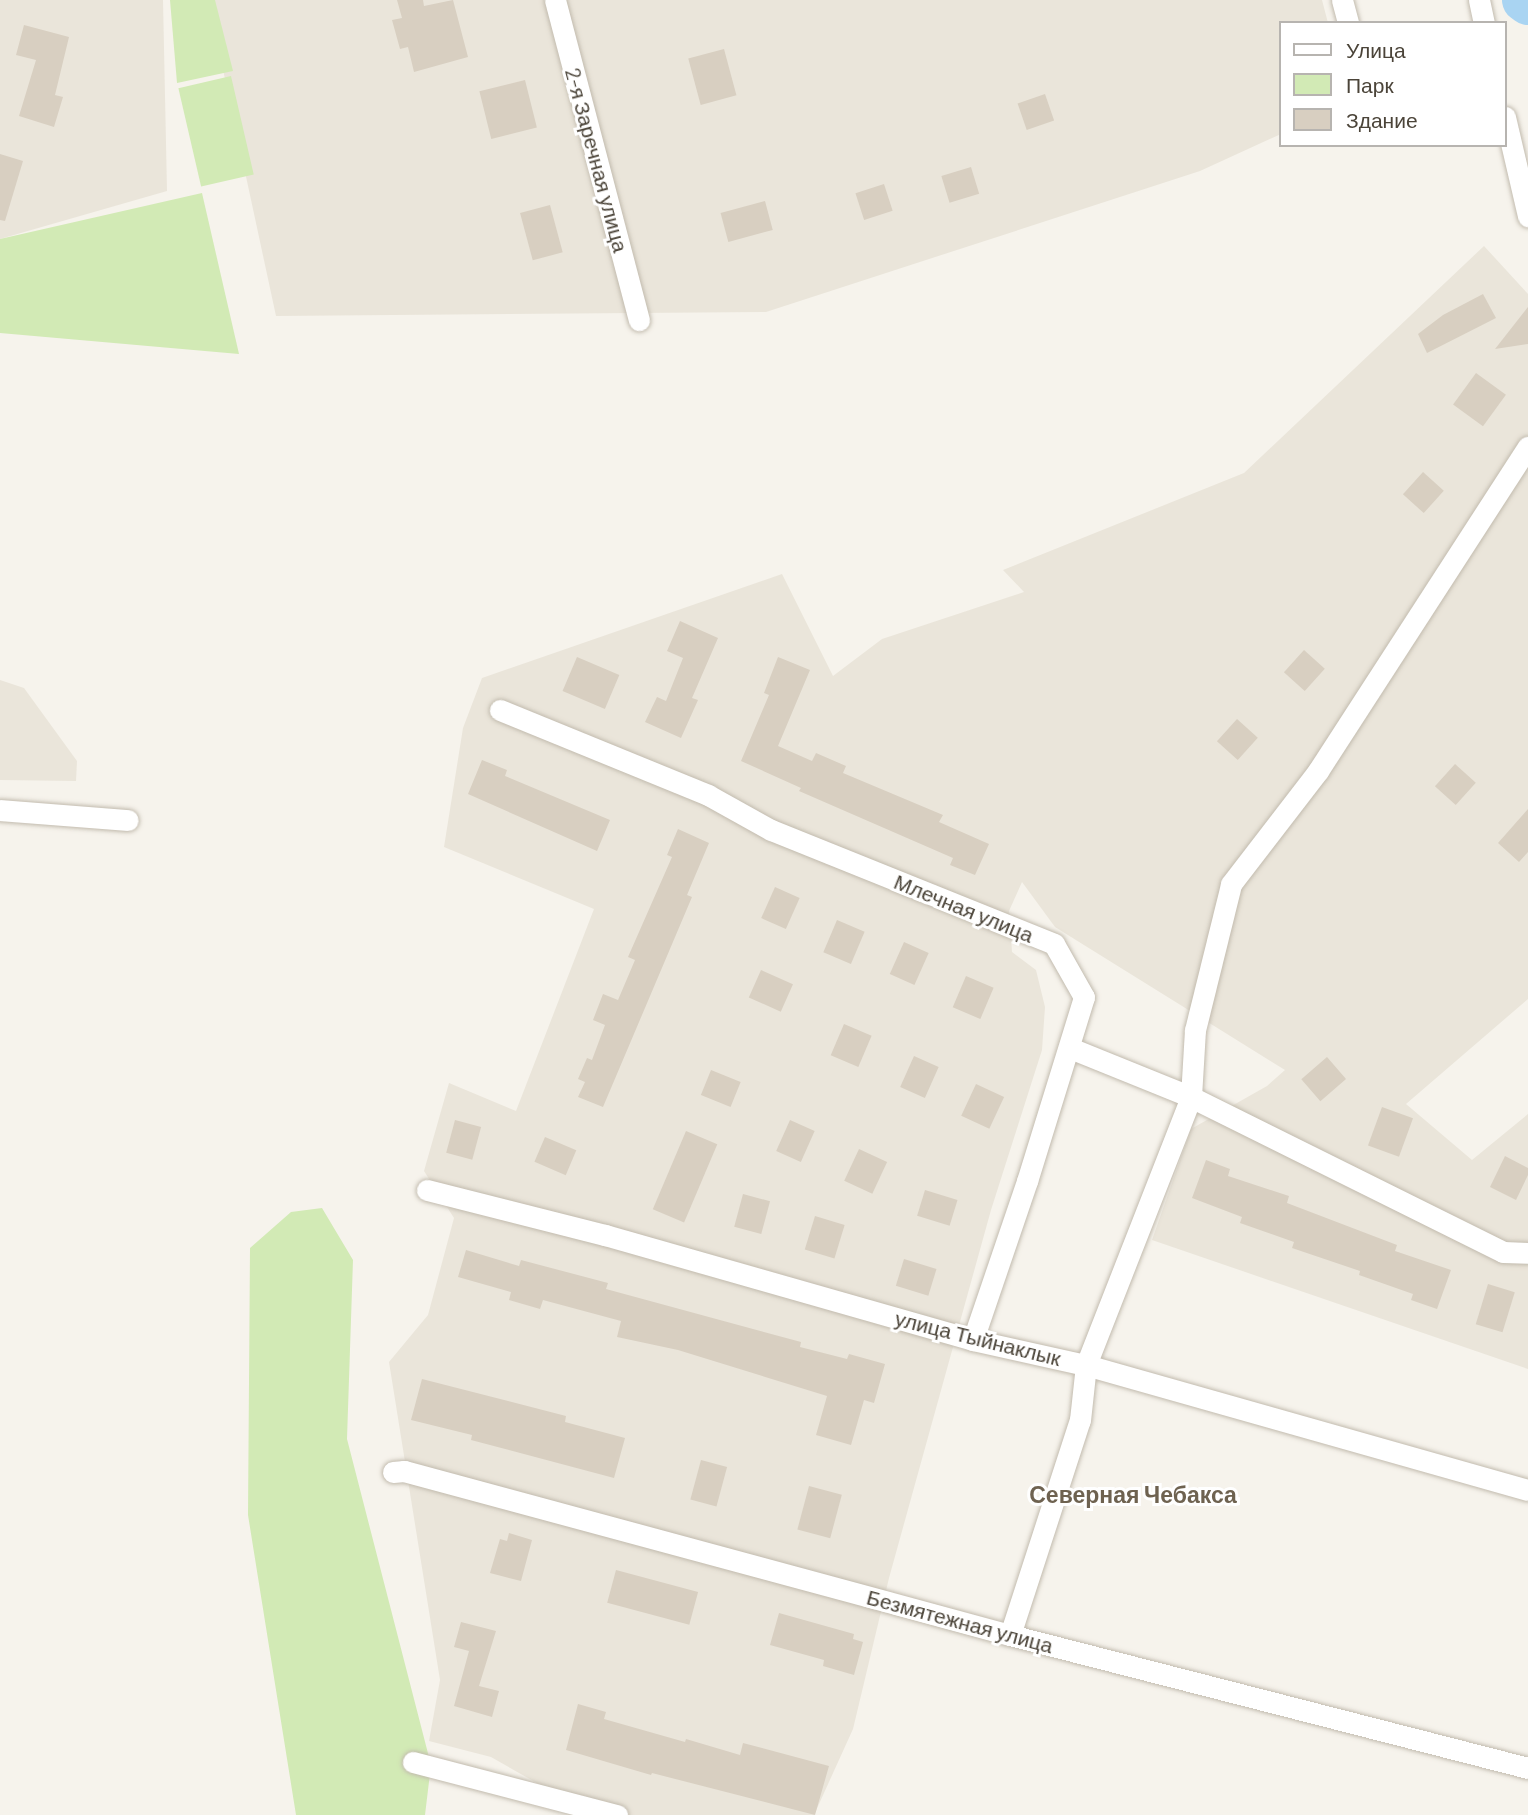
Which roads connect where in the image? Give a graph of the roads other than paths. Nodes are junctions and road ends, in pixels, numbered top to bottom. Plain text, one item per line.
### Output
1 (555, 0) edge
2 (1342, 0) edge
3 (1479, 0) edge
4 (1347, 21) edge
5 (1484, 21) edge
6 (1507, 126) edge
7 (1528, 216) edge
8 (639, 320) dead end
9 (1528, 447) edge
10 (500, 710) dead end
11 (0, 810) edge
12 (128, 820) dead end
13 (1070, 1048) junction
14 (1191, 1097) junction
15 (428, 1190) dead end
16 (1528, 1253) edge
17 (973, 1340) junction
18 (1086, 1365) junction
19 (393, 1472) dead end
20 (1528, 1490) edge
21 (1010, 1635) junction
22 (413, 1762) dead end
23 (1528, 1768) edge
24 (617, 1815) edge

1 - 8 street, 2-я Заречная улица
2 - 4 street
3 - 5 street
6 - 7 street
9 - 14 street
10 - 13 street, Млечная улица
11 - 12 street
13 - 14 street
13 - 17 street, Млечная улица
14 - 16 street
14 - 18 street
15 - 17 street, улица Тыйнаклык
17 - 18 street, улица Тыйнаклык
18 - 20 street, улица Тыйнаклык
18 - 21 street
19 - 21 street, Безмятежная улица
21 - 23 street, Безмятежная улица
22 - 24 street

